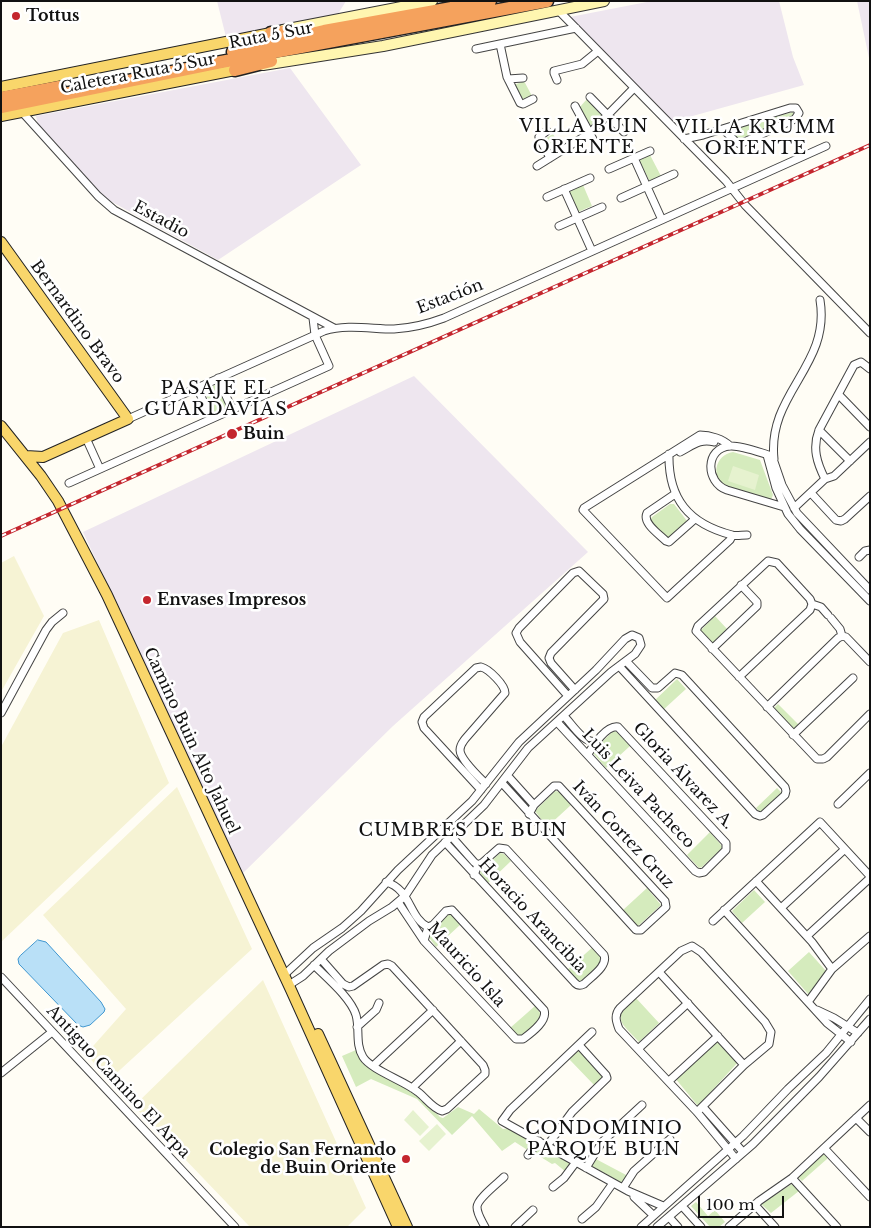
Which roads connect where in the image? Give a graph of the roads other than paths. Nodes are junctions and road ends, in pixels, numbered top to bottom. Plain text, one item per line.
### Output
1 (432, 1) edge
2 (490, 1) edge
3 (547, 1) edge
4 (604, 1) edge
5 (558, 10) junction
6 (389, 20) junction
7 (576, 28) junction
8 (271, 34) junction
9 (345, 39) junction
10 (500, 44) junction
11 (476, 49) dead end
12 (598, 51) junction
13 (235, 70) junction
14 (523, 78) dead end
15 (508, 79) junction
16 (557, 80) dead end
17 (1, 87) edge
18 (634, 88) junction
19 (590, 97) dead end
20 (1, 98) edge
21 (533, 99) dead end
22 (575, 106) dead end
23 (1, 107) edge
24 (22, 112) junction
25 (607, 115) junction
26 (1, 116) edge
27 (723, 129) junction
28 (547, 131) dead end
29 (624, 132) dead end
30 (590, 133) junction
31 (703, 135) junction
32 (684, 139) junction
33 (595, 143) dead end
34 (826, 146) dead end
35 (693, 147) junction
36 (650, 151) dead end
37 (550, 158) junction
38 (634, 158) junction
39 (537, 166) dead end
40 (609, 169) dead end
41 (674, 174) dead end
42 (590, 178) dead end
43 (647, 186) junction
44 (732, 188) junction
45 (564, 190) junction
46 (547, 197) dead end
47 (621, 198) dead end
48 (602, 207) dead end
49 (577, 218) junction
50 (662, 220) junction
51 (559, 226) dead end
52 (1, 242) edge
53 (592, 251) junction
54 (820, 300) dead end
55 (313, 318) junction
56 (335, 328) junction
57 (870, 333) edge
58 (315, 335) junction
59 (870, 369) edge
60 (218, 378) junction
61 (197, 387) junction
62 (839, 396) junction
63 (232, 409) junction
64 (128, 419) junction
65 (211, 419) junction
66 (1, 426) edge
67 (870, 427) edge
68 (819, 430) junction
69 (86, 438) junction
70 (870, 442) edge
71 (727, 447) junction
72 (51, 454) junction
73 (26, 456) junction
74 (669, 456) junction
75 (770, 457) junction
76 (850, 461) junction
77 (100, 469) junction
78 (41, 476) junction
79 (825, 479) junction
80 (69, 483) dead end
81 (811, 493) junction
82 (675, 494) junction
83 (870, 496) edge
84 (784, 507) junction
85 (794, 508) junction
86 (695, 519) junction
87 (810, 534) junction
88 (732, 536) junction
89 (747, 536) dead end
90 (870, 550) edge
91 (859, 558) dead end
92 (741, 585) junction
93 (870, 590) edge
94 (870, 601) edge
95 (812, 604) junction
96 (62, 613) dead end
97 (842, 636) junction
98 (712, 649) junction
99 (535, 658) junction
100 (550, 659) junction
101 (626, 661) junction
102 (870, 662) edge
103 (619, 666) junction
104 (543, 667) junction
105 (596, 670) junction
106 (739, 677) junction
107 (853, 678) dead end
108 (604, 679) junction
109 (657, 688) junction
110 (575, 690) junction
111 (568, 696) junction
112 (650, 702) junction
113 (767, 706) junction
114 (1, 713) edge
115 (870, 714) edge
116 (564, 716) junction
117 (557, 722) junction
118 (529, 732) junction
119 (793, 734) junction
120 (536, 740) junction
121 (597, 741) junction
122 (460, 751) junction
123 (588, 754) junction
124 (449, 755) junction
125 (507, 775) junction
126 (869, 776) edge
127 (502, 783) junction
128 (483, 787) junction
129 (475, 798) junction
130 (838, 804) dead end
131 (484, 805) junction
132 (534, 805) junction
133 (529, 814) junction
134 (451, 836) junction
135 (445, 842) junction
136 (845, 849) junction
137 (478, 864) junction
138 (699, 873) joint
139 (474, 875) junction
140 (870, 877) edge
141 (756, 881) junction
142 (386, 882) junction
143 (404, 896) junction
144 (398, 902) junction
145 (781, 908) junction
146 (724, 910) junction
147 (713, 921) dead end
148 (428, 928) junction
149 (807, 936) junction
150 (870, 936) edge
151 (424, 941) junction
152 (318, 944) junction
153 (323, 957) junction
154 (314, 965) junction
155 (832, 969) junction
156 (659, 972) junction
157 (284, 974) junction
158 (1, 977) edge
159 (289, 985) junction
160 (353, 986) junction
161 (870, 999) edge
162 (347, 1000) junction
163 (808, 1002) junction
164 (379, 1003) dead end
165 (688, 1003) junction
166 (814, 1009) junction
167 (433, 1010) junction
168 (870, 1019) edge
169 (358, 1027) junction
170 (847, 1027) junction
171 (52, 1032) junction
172 (592, 1032) dead end
173 (858, 1033) junction
174 (841, 1035) junction
175 (718, 1036) junction
176 (461, 1041) junction
177 (851, 1042) junction
178 (579, 1045) junction
179 (638, 1049) junction
180 (744, 1065) junction
181 (373, 1066) junction
182 (1, 1074) edge
183 (669, 1081) junction
184 (412, 1088) junction
185 (642, 1105) dead end
186 (870, 1105) edge
187 (700, 1109) junction
188 (856, 1118) junction
189 (870, 1132) edge
190 (670, 1139) dead end
191 (539, 1141) junction
192 (736, 1144) junction
193 (547, 1146) junction
194 (824, 1148) junction
195 (729, 1150) junction
196 (743, 1152) junction
197 (528, 1155) dead end
198 (736, 1159) junction
199 (576, 1162) junction
200 (586, 1168) junction
201 (504, 1177) dead end
202 (792, 1178) junction
203 (613, 1183) junction
204 (553, 1187) dead end
205 (626, 1190) junction
206 (870, 1197) edge
207 (755, 1205) junction
208 (663, 1206) junction
209 (682, 1206) junction
210 (533, 1210) dead end
211 (653, 1215) junction
212 (669, 1217) junction
213 (582, 1219) dead end
214 (235, 1227) edge
215 (398, 1227) edge
216 (407, 1227) edge
217 (485, 1227) edge
218 (515, 1227) edge
219 (641, 1227) edge
220 (657, 1227) edge
221 (678, 1227) edge
222 (701, 1227) edge
223 (729, 1227) edge
224 (775, 1227) edge
225 (837, 1227) edge

1 - 8 main road, Caletera Ruta 5 Sur
2 - 6 highway, Ruta 5 Sur
3 - 9 highway, Ruta 5 Sur
4 - 5 main road, Caletera Ruta 5 Sur
5 - 7 street
5 - 13 main road, Caletera Ruta 5 Sur
6 - 8 highway
6 - 20 highway, Ruta 5 Sur
7 - 10 street
7 - 12 street
8 - 17 main road, Caletera Ruta 5 Sur
9 - 13 highway
9 - 23 highway, Ruta 5 Sur
10 - 11 street
10 - 15 street
12 - 16 street
12 - 18 street
13 - 24 main road, Caletera Ruta 5 Sur
14 - 15 street
15 - 21 street
18 - 25 street
18 - 32 street
19 - 25 street
22 - 30 street
24 - 26 main road, Caletera Ruta 5 Sur
24 - 55 street, Estadio
25 - 29 street
25 - 30 street
27 - 27 street
27 - 31 street
28 - 37 street
30 - 33 street
30 - 37 street
31 - 32 street
31 - 35 street
32 - 35 street
34 - 44 street, Estación
35 - 44 street
36 - 38 street
37 - 39 street
38 - 40 street
38 - 43 street
41 - 43 street
42 - 45 street
43 - 47 street
43 - 50 street
44 - 50 street, Estación
44 - 57 street
45 - 46 street
45 - 49 street
48 - 49 street
49 - 51 street
49 - 53 street
50 - 53 street, Estación
52 - 64 main road, Bernardino Bravo
53 - 56 street, Estación
54 - 75 street
55 - 56 street, Estadio
55 - 58 street
56 - 58 street, Estación
58 - 60 street, Estación
58 - 63 street
59 - 62 street
60 - 61 street, Estación
60 - 63 street
61 - 64 street, Estación
61 - 65 street
62 - 67 street
62 - 68 street
63 - 65 street
64 - 69 main road, Estación
65 - 77 street
66 - 73 main road, Camino Buin Alto Jahuel
68 - 76 street
68 - 79 street
69 - 72 main road, Estación
69 - 77 street
70 - 76 street
71 - 74 street
71 - 75 street
71 - 84 street
72 - 73 main road, Estación
72 - 78 main road
73 - 78 main road, Camino Buin Alto Jahuel
74 - 82 street
74 - 88 street
75 - 84 street
75 - 85 street
76 - 79 street
77 - 80 street
78 - 157 main road, Camino Buin Alto Jahuel
79 - 81 street
81 - 83 street
81 - 85 street
82 - 86 street
82 - 86 street
84 - 87 street
85 - 87 street
86 - 88 street
87 - 93 street
87 - 94 street
88 - 89 street
90 - 91 street
92 - 95 street
92 - 98 street
92 - 98 street
95 - 97 street
95 - 106 street
96 - 114 street
97 - 102 street
97 - 113 street
98 - 106 street
99 - 100 street
99 - 100 street
99 - 104 street
100 - 104 street
100 - 110 street
101 - 103 street
101 - 105 street
101 - 109 street
103 - 108 street
103 - 112 street
104 - 111 street
105 - 108 street
105 - 110 street
106 - 113 street
107 - 119 street
108 - 116 street
109 - 112 street
109 - 112 street
110 - 111 street
111 - 118 street
113 - 119 street
115 - 119 street
116 - 117 street
116 - 121 street, Luis Leiva Pacheco
117 - 120 street
117 - 123 street, Luis Leiva Pacheco
118 - 120 street
118 - 128 street
120 - 125 street
121 - 123 street
121 - 138 street, Gloria Álvarez A.
122 - 124 street
122 - 124 street
122 - 128 street
123 - 138 street, Luis Leiva Pacheco
124 - 128 street
125 - 127 street
125 - 132 street
126 - 130 street
127 - 131 street
127 - 133 street
128 - 129 street
129 - 131 street
129 - 142 street
131 - 134 street
132 - 133 street
132 - 133 street, Iván Cortez Cruz
134 - 135 street
134 - 137 street, Horacio Arancibia
135 - 139 street, Horacio Arancibia
135 - 143 street
136 - 140 street
136 - 141 street
136 - 145 street
137 - 139 street
137 - 139 street, Horacio Arancibia
140 - 149 street
141 - 145 street
141 - 146 street
142 - 143 street
142 - 152 street
143 - 144 street
143 - 148 street, Mauricio Isla
144 - 151 street, Mauricio Isla
144 - 153 street
145 - 149 street
146 - 147 street
146 - 163 street
148 - 151 street
148 - 151 street, Mauricio Isla
149 - 155 street
150 - 155 street
152 - 153 street
152 - 157 street
153 - 154 street
153 - 160 street
154 - 159 street
154 - 162 street
155 - 163 street
156 - 165 street
156 - 179 street
156 - 180 street
157 - 159 main road, Camino Buin Alto Jahuel
158 - 171 street, Antiguo Camino El Arpa
159 - 215 main road, Camino Buin Alto Jahuel
159 - 216 main road, Camino Buin Alto Jahuel
160 - 162 street
160 - 167 street
161 - 170 street
162 - 169 street
163 - 166 street
164 - 169 street
165 - 175 street
165 - 179 street
166 - 170 street
166 - 174 street
167 - 176 street
167 - 181 street
168 - 173 street
169 - 181 street
170 - 173 street
170 - 174 street
171 - 182 street
171 - 214 street, Antiguo Camino El Arpa
172 - 178 street
173 - 177 street
174 - 177 street
174 - 192 street
175 - 180 street
175 - 183 street
176 - 184 street
176 - 184 street
177 - 196 street
178 - 191 street
178 - 193 street
179 - 183 street
180 - 187 street
181 - 184 street
183 - 187 street
185 - 200 street
186 - 188 street
187 - 192 street
187 - 195 street
188 - 189 street
188 - 194 street
190 - 205 street
191 - 193 street
191 - 197 street
192 - 195 street
192 - 196 street
193 - 199 street
194 - 202 street
194 - 206 street
195 - 198 street
195 - 208 street
196 - 198 street
198 - 209 street
199 - 200 street
199 - 204 street
200 - 203 street
201 - 217 street
202 - 207 street
202 - 225 street
203 - 205 street
203 - 213 street
205 - 208 street
205 - 211 street
207 - 223 street
207 - 224 street
208 - 211 street
209 - 212 street
209 - 222 street
210 - 218 street
211 - 219 street
212 - 220 street
212 - 221 street

